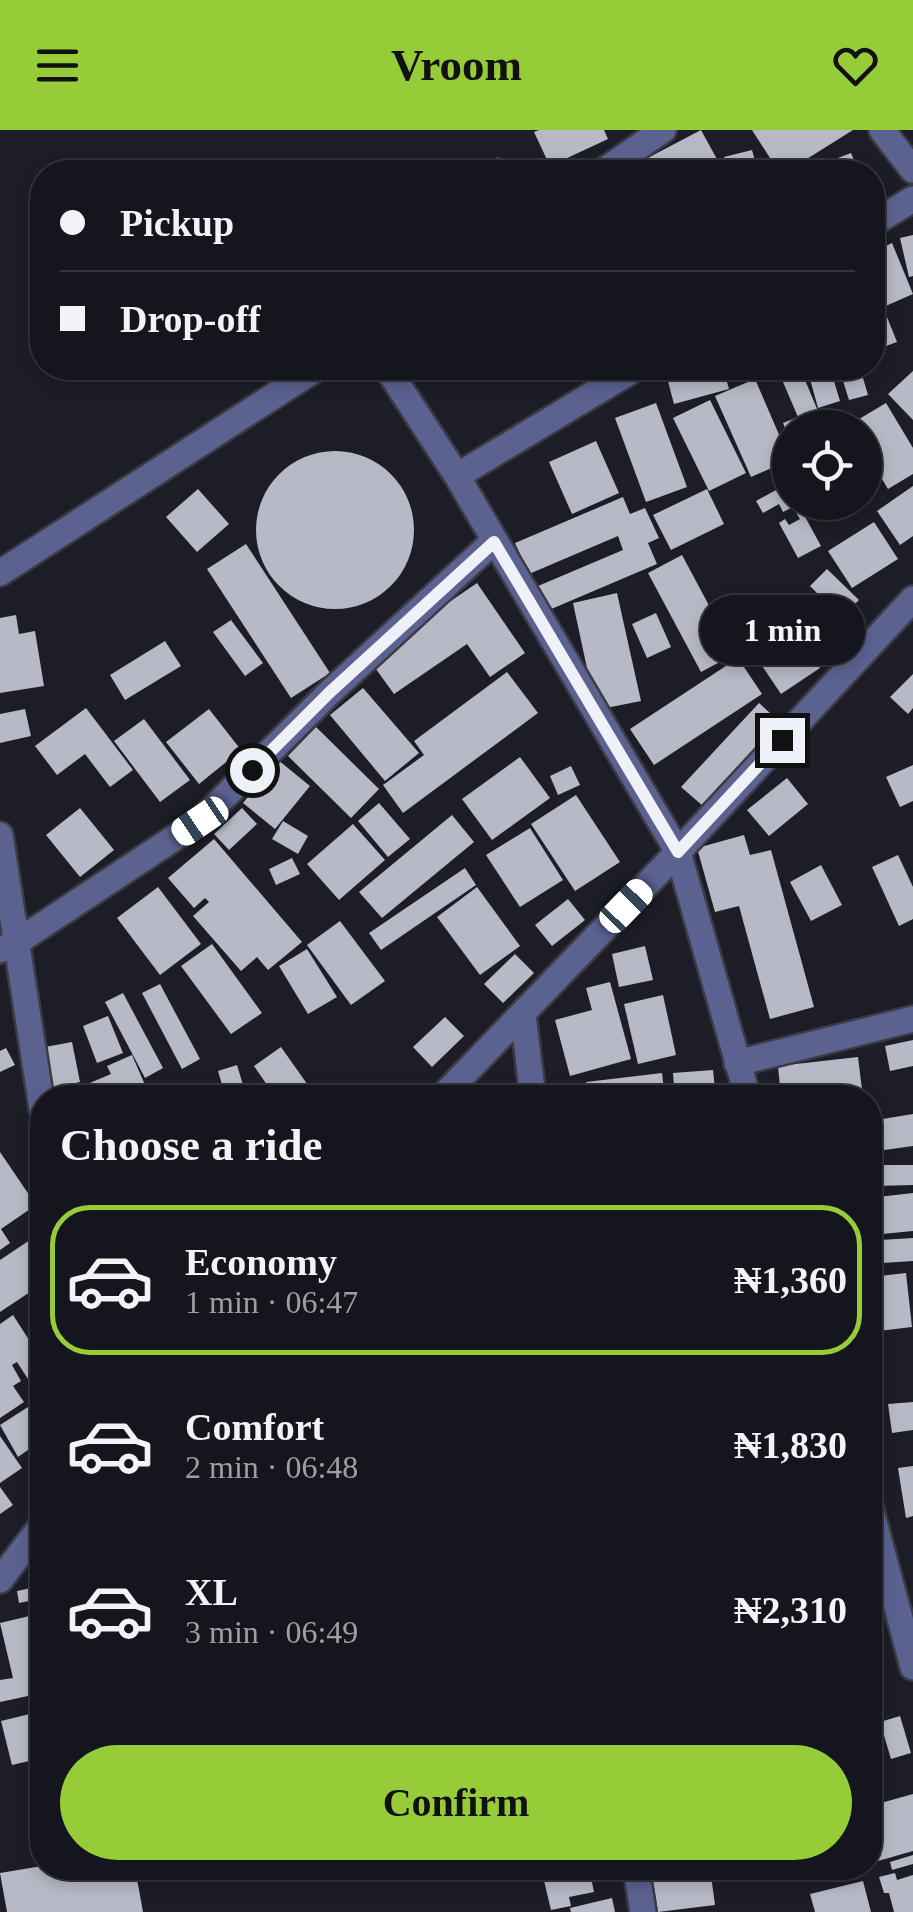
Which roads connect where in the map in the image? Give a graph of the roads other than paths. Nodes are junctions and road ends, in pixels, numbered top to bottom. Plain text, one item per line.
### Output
1 (663, 130) edge
2 (882, 130) edge
3 (619, 160) edge
4 (913, 170) edge
5 (913, 199) edge
6 (885, 216) edge
7 (297, 380) edge
8 (396, 380) edge
9 (616, 380) edge
10 (457, 476) junction
11 (494, 542) junction
12 (0, 572) edge
13 (913, 599) edge
14 (0, 835) edge
15 (678, 852) junction
16 (8, 946) edge
17 (523, 1014) junction
18 (913, 1019) edge
19 (737, 1063) junction
20 (37, 1085) edge
21 (454, 1085) edge
22 (531, 1085) edge
23 (744, 1085) edge
24 (30, 1541) edge
25 (882, 1552) edge
26 (0, 1580) edge
27 (913, 1667) edge
28 (638, 1880) edge
29 (643, 1912) edge

1 - 3 street
2 - 4 street
5 - 6 street
7 - 12 street
8 - 10 street
9 - 10 street
10 - 11 street
11 - 15 street
11 - 16 street
13 - 15 street
14 - 16 street
15 - 17 street
15 - 19 street
16 - 20 street
17 - 21 street
17 - 22 street
18 - 19 street
19 - 23 street
24 - 26 street
25 - 27 street
28 - 29 street

